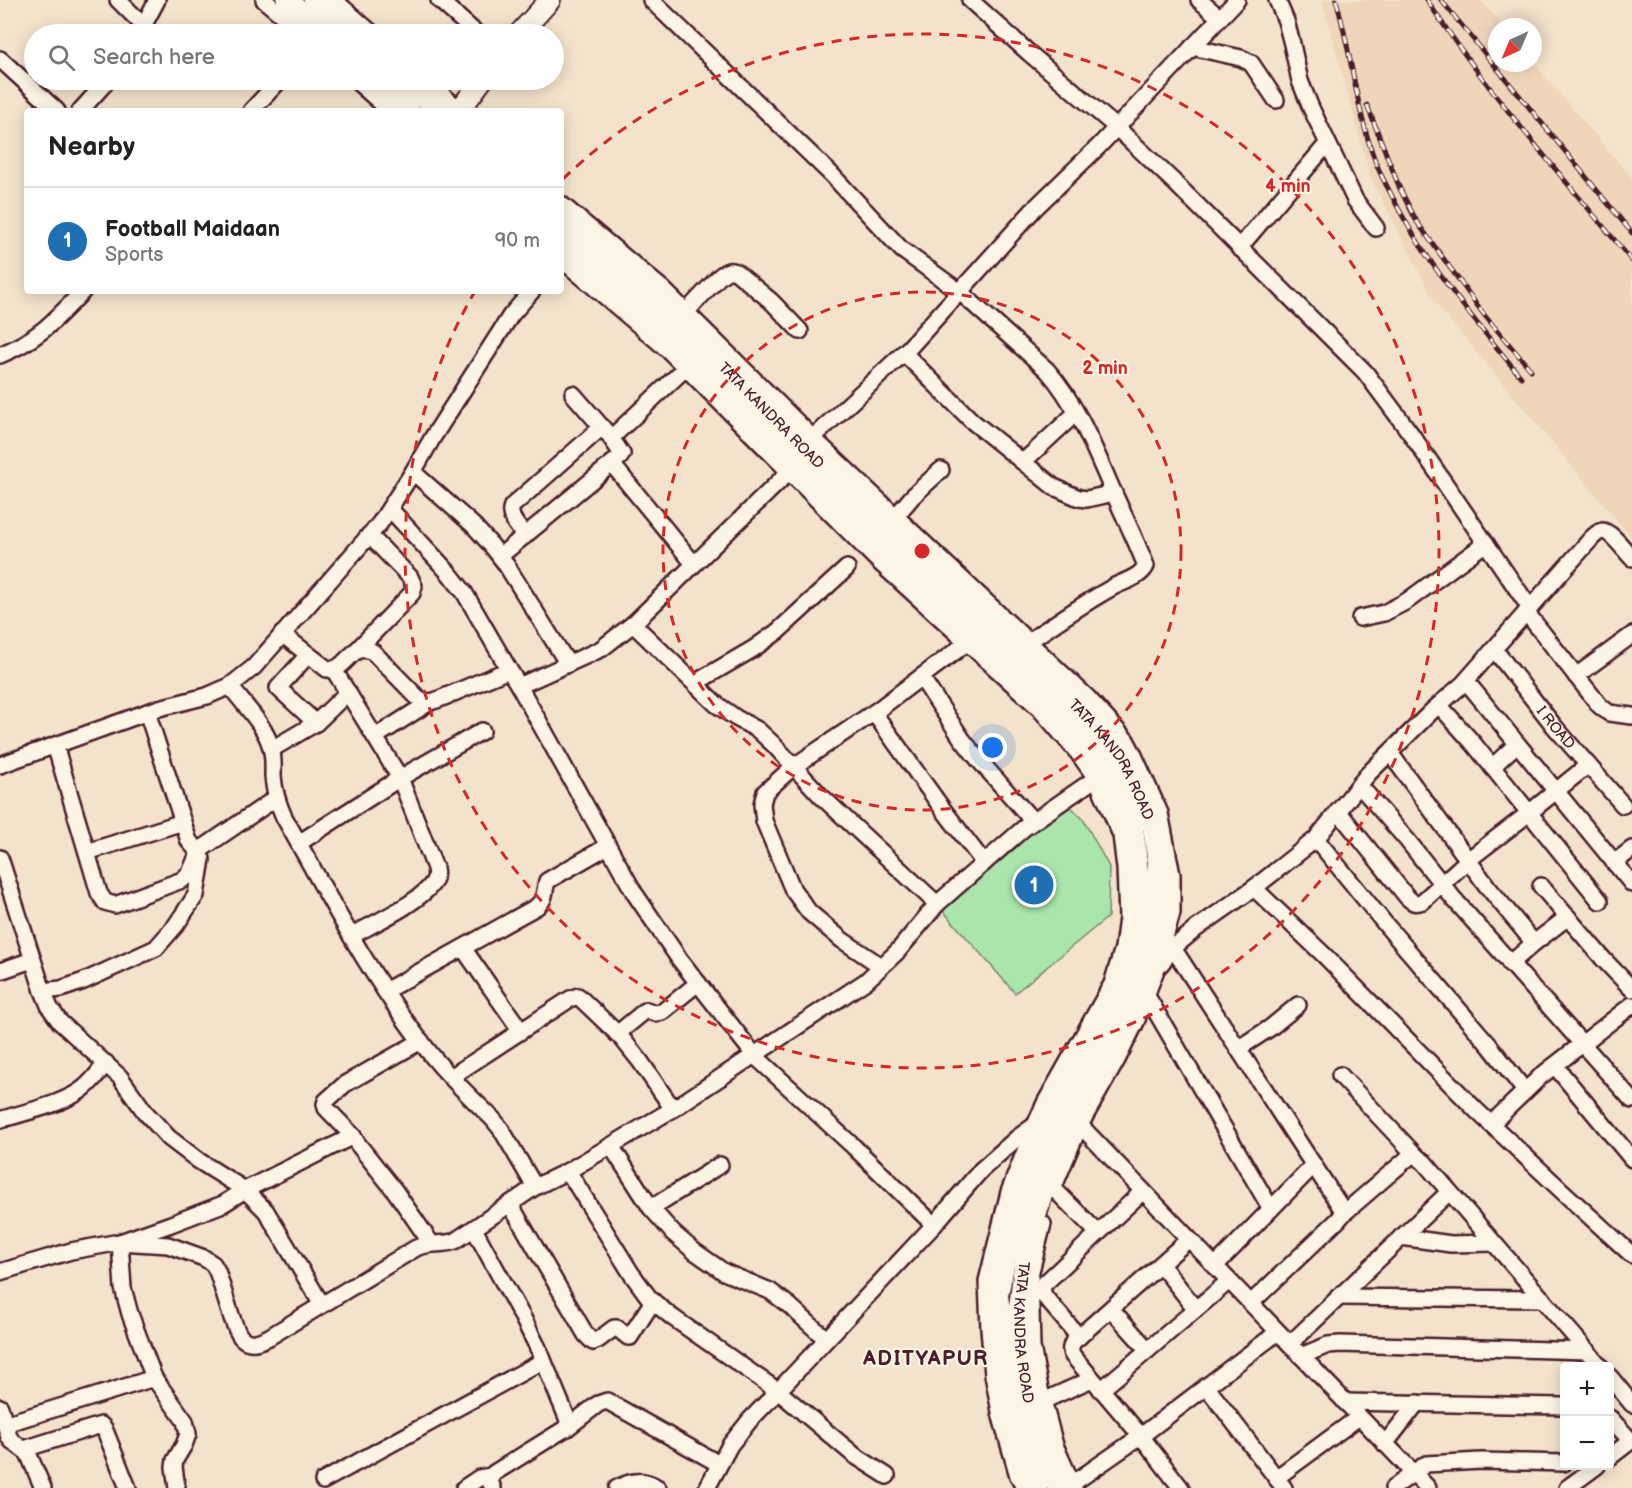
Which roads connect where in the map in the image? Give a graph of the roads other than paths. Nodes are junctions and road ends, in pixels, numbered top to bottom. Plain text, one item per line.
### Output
1 (118, 0) edge
2 (157, 0) edge
3 (264, 0) edge
4 (287, 0) edge
5 (314, 0) edge
6 (334, 0) edge
7 (550, 0) edge
8 (651, 0) edge
9 (970, 0) edge
10 (1199, 0) edge
11 (1237, 0) edge
12 (1277, 0) edge
13 (449, 3) edge
14 (1220, 18) junction
15 (137, 24) edge
16 (145, 24) edge
17 (302, 24) edge
18 (309, 24) edge
19 (342, 24) edge
20 (362, 24) edge
21 (468, 24) edge
22 (528, 24) edge
23 (1192, 47) junction
24 (0, 59) edge
25 (24, 81) edge
26 (34, 90) edge
27 (99, 90) edge
28 (271, 90) edge
29 (366, 90) edge
30 (387, 90) edge
31 (416, 90) edge
32 (436, 90) edge
33 (475, 90) edge
34 (1276, 100) dead end
35 (54, 108) edge
36 (83, 108) edge
37 (254, 108) edge
38 (387, 108) edge
39 (408, 108) edge
40 (437, 108) edge
41 (457, 108) edge
42 (462, 108) edge
43 (1116, 127) junction
44 (1328, 144) junction
45 (564, 207) edge
46 (564, 222) edge
47 (1376, 228) dead end
48 (564, 245) edge
49 (1239, 248) junction
50 (564, 264) edge
51 (960, 292) junction
52 (80, 294) edge
53 (529, 294) edge
54 (686, 312) junction
55 (800, 331) dead end
56 (904, 353) junction
57 (0, 355) edge
58 (690, 363) junction
59 (573, 394) dead end
60 (1076, 413) junction
61 (606, 432) junction
62 (802, 455) junction
63 (1023, 462) junction
64 (612, 464) junction
65 (941, 470) dead end
66 (413, 472) junction
67 (1114, 493) junction
68 (390, 509) junction
69 (896, 516) junction
70 (369, 536) junction
71 (525, 536) junction
72 (1486, 543) junction
73 (500, 556) junction
74 (1632, 558) edge
75 (694, 564) junction
76 (847, 568) dead end
77 (1528, 610) junction
78 (1360, 618) dead end
79 (633, 624) junction
80 (282, 634) junction
81 (1632, 635) edge
82 (968, 642) junction
83 (1028, 642) junction
84 (1494, 649) junction
85 (356, 651) junction
86 (309, 655) junction
87 (568, 664) junction
88 (334, 670) junction
89 (1576, 676) junction
90 (921, 677) junction
91 (515, 680) junction
92 (1466, 681) junction
93 (695, 683) junction
94 (230, 686) junction
95 (348, 692) junction
96 (430, 702) junction
97 (1439, 705) junction
98 (147, 712) junction
99 (874, 713) junction
100 (1632, 716) edge
101 (316, 723) junction
102 (482, 731) dead end
103 (375, 737) junction
104 (1517, 744) junction
105 (55, 745) junction
106 (272, 749) junction
107 (1390, 753) junction
108 (0, 765) edge
109 (1114, 765) junction
110 (1588, 765) junction
111 (793, 767) junction
112 (1492, 767) junction
113 (400, 778) junction
114 (1359, 785) junction
115 (1556, 791) junction
116 (276, 798) junction
117 (1623, 805) dead end
118 (1338, 811) junction
119 (1529, 813) junction
120 (1033, 821) junction
121 (183, 822) junction
122 (1316, 839) junction
123 (299, 843) junction
124 (608, 846) junction
125 (202, 848) junction
126 (1632, 849) edge
127 (87, 852) junction
128 (0, 858) edge
129 (1468, 860) junction
130 (984, 862) junction
131 (1614, 863) junction
132 (1632, 884) edge
133 (1442, 885) junction
134 (1541, 886) dead end
135 (1254, 888) junction
136 (5, 892) edge
137 (1600, 901) dead end
138 (937, 904) junction
139 (1568, 917) junction
140 (351, 936) junction
141 (1534, 943) junction
142 (463, 948) junction
143 (1173, 948) junction
144 (32, 960) junction
145 (1510, 964) junction
146 (881, 966) junction
147 (1156, 970) junction
148 (0, 971) edge
149 (698, 983) junction
150 (1632, 989) edge
151 (43, 991) junction
152 (385, 991) junction
153 (1141, 997) junction
154 (1298, 1005) dead end
155 (1632, 1005) edge
156 (522, 1030) junction
157 (617, 1034) junction
158 (421, 1041) junction
159 (1582, 1044) junction
160 (1239, 1048) junction
161 (755, 1056) junction
162 (106, 1063) junction
163 (1555, 1066) junction
164 (1340, 1075) dead end
165 (454, 1079) junction
166 (1525, 1091) junction
167 (1632, 1100) edge
168 (673, 1109) junction
169 (1, 1116) edge
170 (1068, 1118) junction
171 (1491, 1124) junction
172 (1035, 1125) junction
173 (353, 1137) junction
174 (611, 1146) junction
175 (1629, 1150) edge
176 (1417, 1157) junction
177 (720, 1165) dead end
178 (1314, 1165) junction
179 (568, 1171) junction
180 (535, 1187) junction
181 (1053, 1188) junction
182 (245, 1190) junction
183 (1143, 1191) junction
184 (1449, 1192) junction
185 (510, 1204) junction
186 (651, 1208) junction
187 (1270, 1209) junction
188 (1343, 1214) junction
189 (934, 1225) junction
190 (474, 1229) junction
191 (1098, 1233) junction
192 (1401, 1238) junction
193 (1190, 1239) junction
194 (120, 1242) junction
195 (431, 1243) junction
196 (1494, 1243) junction
197 (1632, 1255) edge
198 (1161, 1265) junction
199 (1215, 1266) junction
200 (0, 1272) edge
201 (1229, 1281) junction
202 (1338, 1298) junction
203 (1543, 1299) junction
204 (653, 1300) junction
205 (1251, 1303) junction
206 (322, 1305) junction
207 (1111, 1309) junction
208 (1196, 1309) junction
209 (1278, 1332) junction
210 (1079, 1336) junction
211 (826, 1339) junction
212 (1290, 1344) junction
213 (1026, 1346) junction
214 (1148, 1350) junction
215 (1588, 1351) junction
216 (1301, 1356) junction
217 (543, 1361) junction
218 (1597, 1362) edge
219 (154, 1378) junction
220 (1614, 1382) edge
221 (1097, 1385) junction
222 (1206, 1386) junction
223 (778, 1391) junction
224 (1043, 1401) junction
225 (1345, 1402) junction
226 (1417, 1403) junction
227 (1632, 1404) edge
228 (1560, 1406) edge
229 (0, 1407) edge
230 (1359, 1417) junction
231 (1614, 1422) edge
232 (5, 1424) junction
233 (567, 1428) junction
234 (1141, 1436) junction
235 (1632, 1440) edge
236 (1385, 1443) junction
237 (21, 1447) junction
238 (0, 1451) edge
239 (1614, 1453) edge
240 (1560, 1463) edge
241 (719, 1464) junction
242 (1592, 1470) edge
243 (1413, 1473) junction
244 (887, 1476) dead end
245 (323, 1481) dead end
246 (492, 1482) edge
247 (1280, 1483) edge
248 (1067, 1487) edge
249 (43, 1488) edge
250 (128, 1488) edge
251 (177, 1488) edge
252 (464, 1488) edge
253 (617, 1488) edge
254 (658, 1488) edge
255 (707, 1488) edge
256 (1024, 1488) edge
257 (1037, 1488) edge
258 (1181, 1488) edge
259 (1393, 1488) edge
260 (1428, 1488) edge
261 (1567, 1488) edge

1 - 15 street
2 - 16 street
3 - 17 street
4 - 18 main road
5 - 19 main road
6 - 20 street
7 - 22 main road
8 - 51 street
9 - 43 street
10 - 14 street
11 - 14 street
12 - 44 street
13 - 21 street
14 - 23 street
23 - 34 street
23 - 43 street
24 - 25 street
26 - 35 street
27 - 36 street
28 - 37 street
29 - 38 street
30 - 39 main road
31 - 40 main road
32 - 41 street
33 - 42 main road
43 - 49 street
43 - 51 street
44 - 47 street
44 - 49 street
45 - 54 street
46 - 62 main road, TATA KANDRA ROAD
48 - 58 main road, TATA KANDRA ROAD
49 - 72 street
50 - 58 street
51 - 56 street
51 - 60 street
52 - 57 street
53 - 66 street
54 - 55 street
54 - 62 street
56 - 62 street
56 - 63 street
58 - 61 street
58 - 62 main road, TATA KANDRA ROAD
59 - 61 street
60 - 63 street
60 - 67 street
61 - 64 street
61 - 71 street
62 - 69 street
62 - 75 street
62 - 82 street
62 - 109 main road, TATA KANDRA ROAD
63 - 67 street
64 - 71 street
64 - 75 street
65 - 69 street
66 - 68 street
66 - 73 street
67 - 83 street
68 - 70 street
68 - 91 street
69 - 83 street
70 - 80 street
70 - 85 street
71 - 73 street
72 - 77 street
72 - 78 street
73 - 87 street
74 - 77 street
75 - 79 street
76 - 93 street
77 - 84 street
77 - 89 street
79 - 87 street
79 - 93 street
80 - 86 street
80 - 94 street
81 - 89 street
82 - 90 street
82 - 109 street
83 - 109 street
84 - 92 street
84 - 110 street, I ROAD
85 - 88 street
85 - 96 street
86 - 88 street
86 - 101 street
87 - 91 street
88 - 95 street
89 - 100 street
90 - 99 street
90 - 120 street
91 - 96 street
91 - 124 street
92 - 97 street
92 - 104 street
93 - 111 street
94 - 98 street
94 - 106 street
95 - 101 street
95 - 103 street
96 - 103 street
97 - 107 street
97 - 112 street
98 - 105 street
98 - 121 street
99 - 111 street
99 - 130 street
101 - 106 street
102 - 113 street
103 - 113 street
104 - 112 street
104 - 115 street
105 - 108 street
105 - 127 street
106 - 116 street
107 - 114 street
107 - 129 street
109 - 120 street
109 - 147 street
109 - 153 main road, TATA KANDRA ROAD
109 - 170 main road, TATA KANDRA ROAD
109 - 172 street
110 - 115 street
110 - 117 street, I ROAD
111 - 138 street
111 - 146 street
112 - 119 street
113 - 123 street
113 - 140 street
114 - 118 street
114 - 133 street
115 - 119 street
115 - 131 street
116 - 123 street
116 - 125 street
118 - 122 street
118 - 133 street
119 - 129 street
119 - 137 street
120 - 130 street
121 - 125 street
121 - 127 street
122 - 135 street
122 - 166 street
123 - 140 street
124 - 142 street
124 - 149 street
125 - 127 street
125 - 151 street
126 - 131 street
128 - 136 street
129 - 133 street
129 - 141 street
130 - 138 street
131 - 132 street
133 - 145 street
134 - 139 street
135 - 143 street
135 - 171 street
136 - 144 street
138 - 146 street
139 - 141 street
139 - 150 street
140 - 152 street
141 - 145 street
142 - 152 street
142 - 156 street
143 - 147 street
143 - 160 street
144 - 148 street
144 - 151 street
145 - 159 street
146 - 161 street
147 - 153 street
149 - 157 street
149 - 161 street
151 - 162 street
152 - 158 street
153 - 170 main road, TATA KANDRA ROAD
153 - 187 street
154 - 160 street
155 - 159 street
156 - 157 street
156 - 165 street
157 - 168 street
158 - 165 street
158 - 173 street
159 - 163 street
159 - 167 street
160 - 178 street
161 - 168 street
161 - 189 street
162 - 169 street
162 - 182 street
163 - 166 street
163 - 175 street
164 - 176 street
165 - 180 street
166 - 171 street
168 - 174 street
170 - 172 street
170 - 181 street
170 - 183 street
170 - 213 main road, TATA KANDRA ROAD
170 - 257 main road, TATA KANDRA ROAD
171 - 197 street
172 - 189 street
172 - 256 street
173 - 182 street
173 - 195 street
174 - 179 street
174 - 186 street
176 - 184 street
176 - 188 street
177 - 186 street
178 - 187 street
178 - 188 street
179 - 180 street
179 - 204 street
180 - 185 street
181 - 191 street
181 - 213 street
182 - 194 street
182 - 206 street
183 - 191 street
183 - 193 street
184 - 192 street
184 - 196 street
185 - 190 street
185 - 204 street
186 - 211 street
187 - 199 street
188 - 205 street
189 - 211 street
190 - 195 street
190 - 217 street
191 - 210 street
192 - 196 street
192 - 202 street
193 - 198 street
193 - 199 street
194 - 200 street
194 - 206 street
194 - 219 street
195 - 206 street
196 - 203 street
198 - 207 street
198 - 208 street
199 - 201 street
201 - 205 street
201 - 208 street
202 - 203 street
202 - 212 street
203 - 215 street
204 - 223 street
205 - 209 street
207 - 210 street
207 - 214 street
208 - 214 street
209 - 212 street
209 - 222 street
210 - 221 street
211 - 223 street
212 - 216 street
213 - 224 street
213 - 248 main road, TATA KANDRA ROAD
214 - 221 street
215 - 216 street
215 - 218 street
216 - 225 street
217 - 233 street
217 - 245 street
219 - 232 street
219 - 251 street
220 - 227 street
221 - 224 street
221 - 234 street
222 - 234 street
222 - 247 street
223 - 241 street
223 - 244 street
224 - 248 street
225 - 226 street
225 - 230 street
226 - 228 street
226 - 236 street
229 - 232 street
230 - 236 street
230 - 247 street
231 - 235 street
232 - 237 street
233 - 241 street
233 - 246 street
234 - 248 street
234 - 258 street
235 - 239 street
236 - 243 street
237 - 238 street
237 - 249 street
237 - 250 street
240 - 243 street
241 - 255 street
242 - 261 street
243 - 259 street
243 - 260 street
246 - 252 street
253 - 254 street

